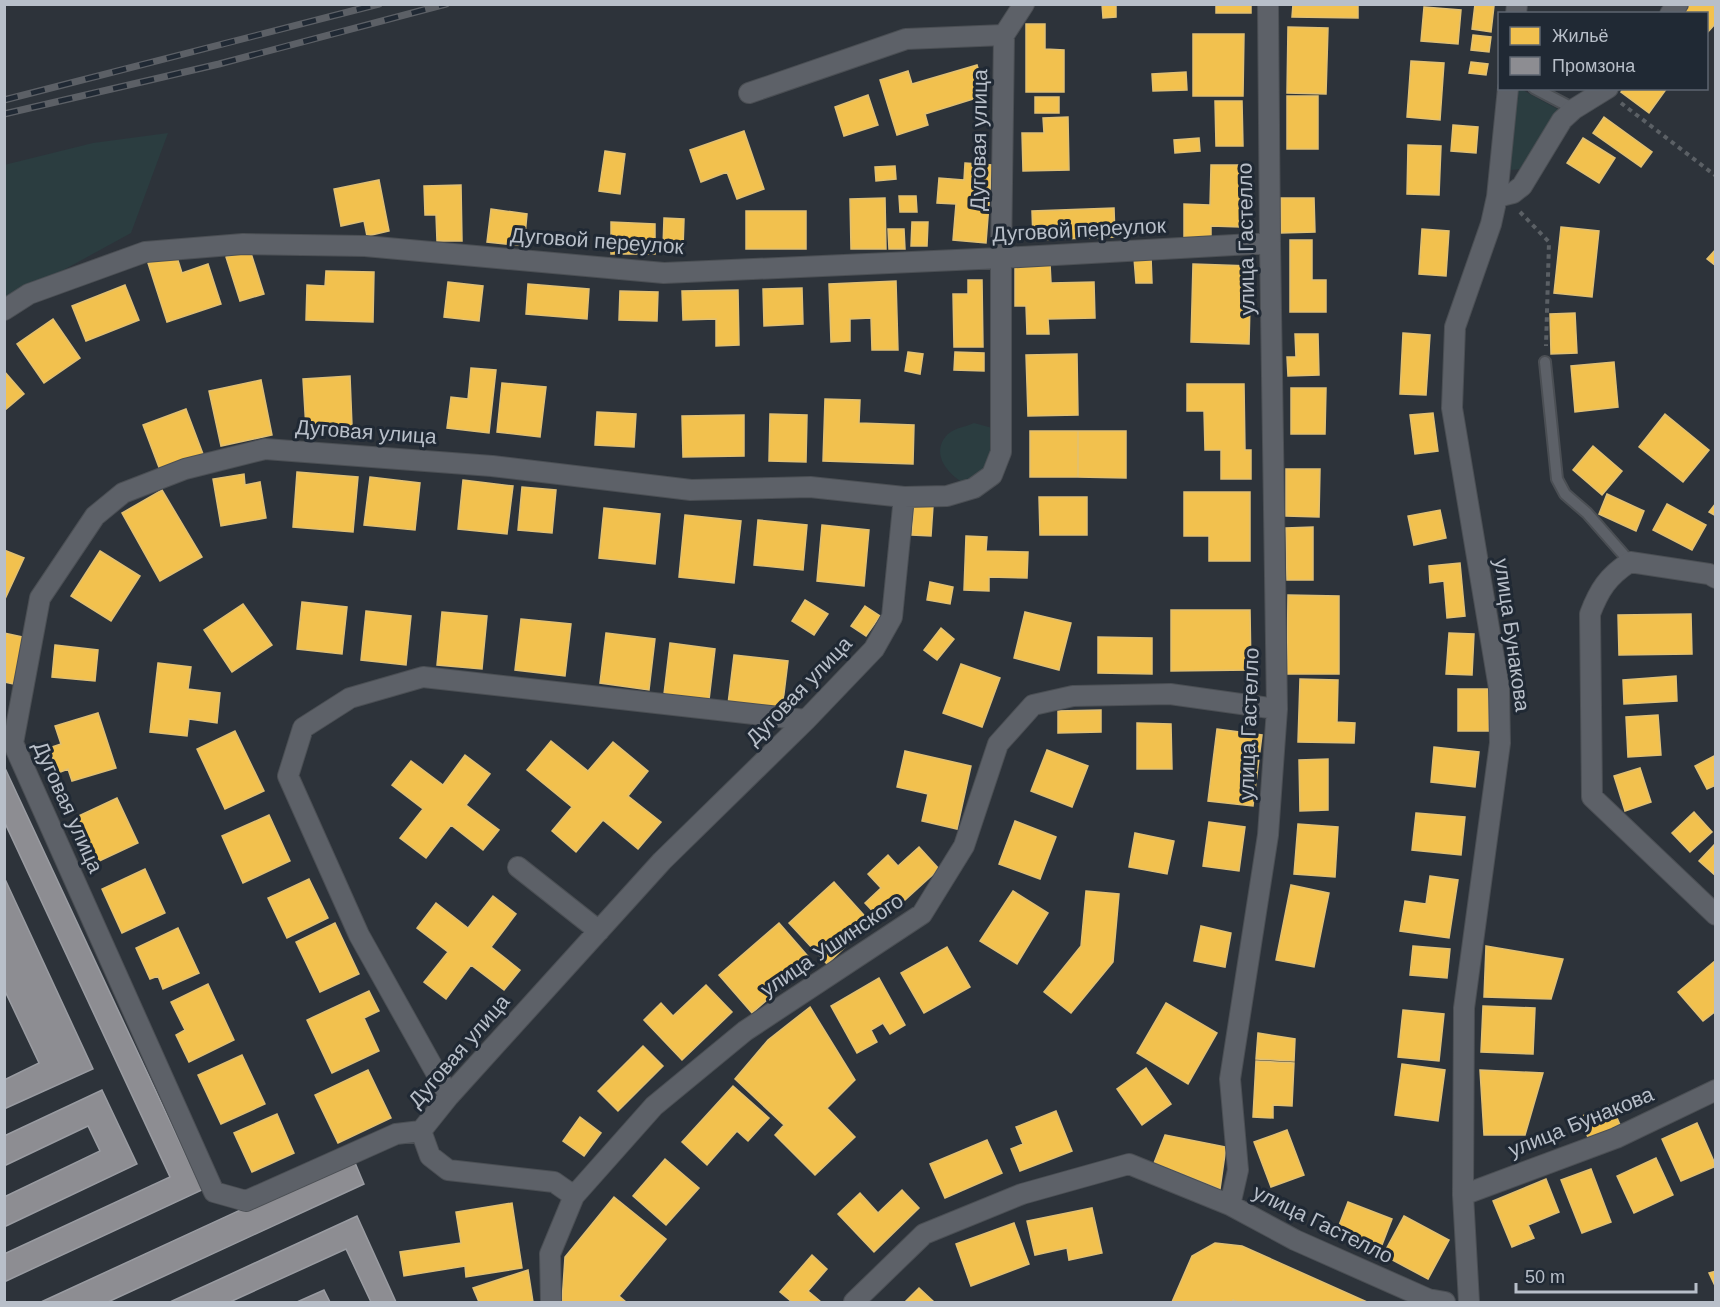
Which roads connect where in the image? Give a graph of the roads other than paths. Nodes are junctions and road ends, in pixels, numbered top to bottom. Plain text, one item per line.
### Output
1 (1024, 4) edge
2 (1268, 4) edge
3 (1005, 34) junction
4 (1508, 90) edge
5 (1538, 90) edge
6 (1607, 90) edge
7 (749, 93) dead end
8 (1574, 109) junction
9 (1497, 197) junction
10 (1270, 243) junction
11 (1000, 258) junction
12 (4, 310) edge
13 (1545, 362) road end
14 (904, 497) junction
15 (1630, 562) junction
16 (1713, 572) edge
17 (1277, 709) junction
18 (806, 720) junction
19 (9, 742) edge
20 (518, 867) dead end
21 (1716, 915) edge
22 (599, 931) junction
23 (1716, 1090) edge
24 (449, 1096) junction
25 (421, 1131) junction
26 (1463, 1195) junction
27 (574, 1196) junction
28 (1230, 1205) junction
29 (551, 1302) edge
30 (854, 1302) edge
31 (1445, 1302) edge
32 (1468, 1302) edge

1 - 3 street
2 - 10 street, улица Гастелло
3 - 7 street
3 - 11 street, Дуговая улица
4 - 9 street, улица Бунакова
5 - 8 lane
6 - 8 street
8 - 9 street
9 - 26 street, улица Бунакова
10 - 11 street, Дуговой переулок
10 - 17 street, улица Гастелло
11 - 12 street, Дуговой переулок
11 - 14 street, Дуговая улица
13 - 15 lane
14 - 18 street, Дуговая улица
14 - 19 street, Дуговая улица
15 - 16 street
15 - 21 street
17 - 27 street, улица Ушинского
17 - 28 street, улица Гастелло
18 - 22 street, Дуговая улица
18 - 24 street
19 - 25 street, Дуговая улица
20 - 22 street
22 - 24 street, Дуговая улица
23 - 26 street, улица Бунакова
24 - 25 street, Дуговая улица
25 - 27 street
26 - 32 street, улица Бунакова
27 - 29 street, улица Ушинского
28 - 30 street
28 - 31 street, улица Гастелло

